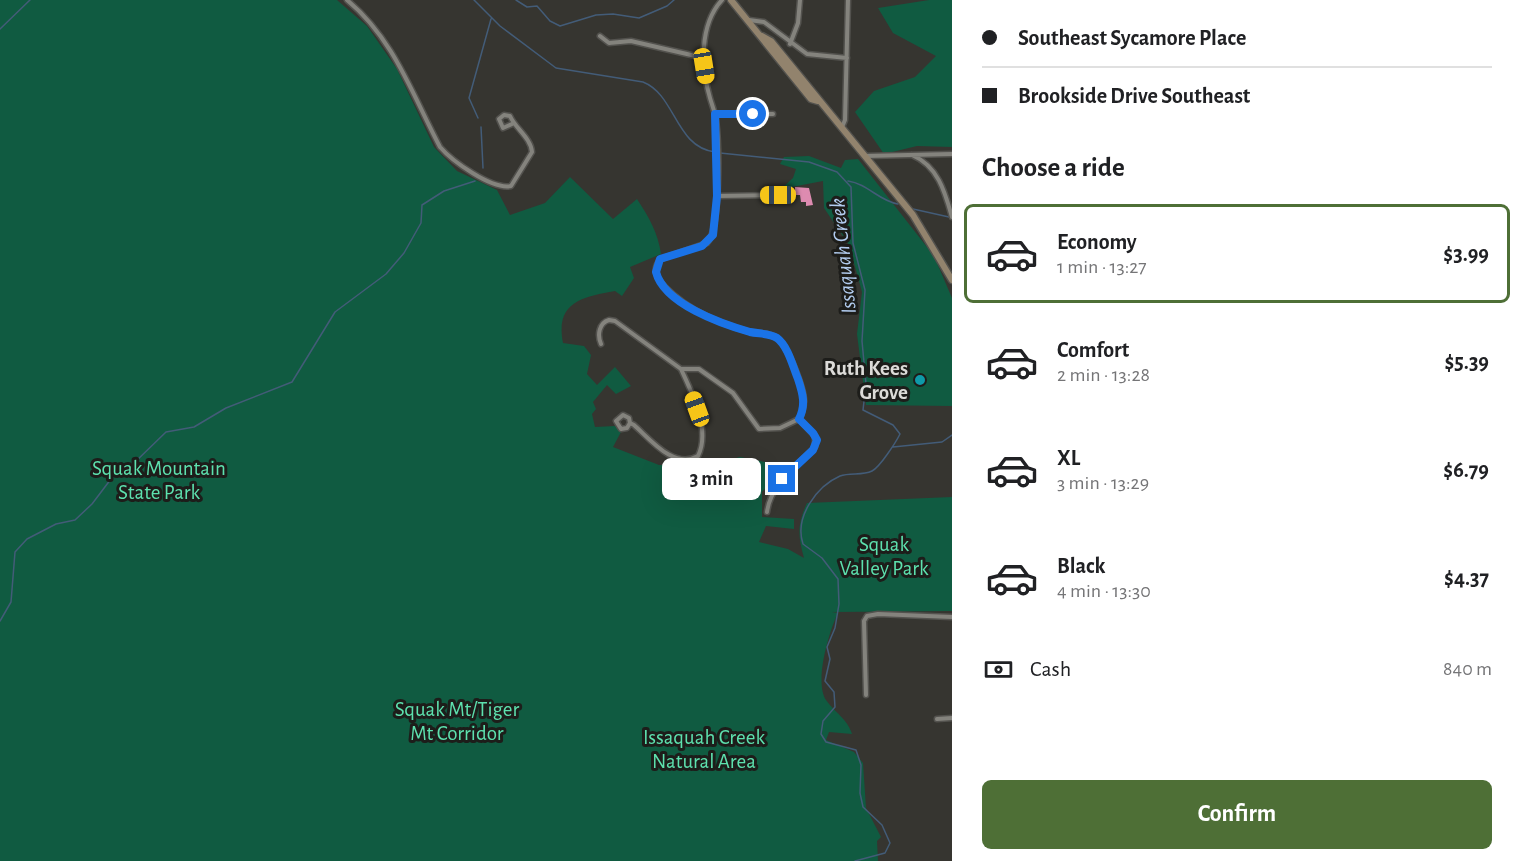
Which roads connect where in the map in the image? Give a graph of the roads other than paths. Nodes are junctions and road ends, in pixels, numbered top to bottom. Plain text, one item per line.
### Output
1 (347, 0) edge
2 (722, 0) edge
3 (731, 0) edge
4 (800, 0) edge
5 (848, 0) edge
6 (749, 20) junction
7 (600, 36) dead end
8 (790, 44) junction
9 (704, 58) junction
10 (847, 58) junction
11 (715, 114) junction
12 (773, 114) dead end
13 (512, 124) dead end
14 (841, 129) junction
15 (910, 154) junction
16 (952, 154) edge
17 (865, 156) junction
18 (778, 195) dead end
19 (717, 196) junction
20 (952, 217) edge
21 (952, 280) edge
22 (601, 344) dead end
23 (681, 369) junction
24 (799, 419) junction
25 (630, 423) dead end
26 (766, 512) dead end
27 (952, 617) edge
28 (866, 695) dead end
29 (952, 718) edge
30 (937, 719) dead end

1 - 13 street
2 - 9 street
3 - 6 main road
4 - 8 street
5 - 10 street
6 - 8 street
6 - 14 main road
7 - 9 street
8 - 10 street
9 - 11 street
10 - 14 street
11 - 12 street
11 - 19 street
14 - 17 main road
15 - 16 street
15 - 17 street
15 - 20 street
17 - 21 main road
18 - 19 street
19 - 24 street
22 - 23 street
23 - 24 street
23 - 25 street
24 - 26 street
27 - 28 street
29 - 30 street

